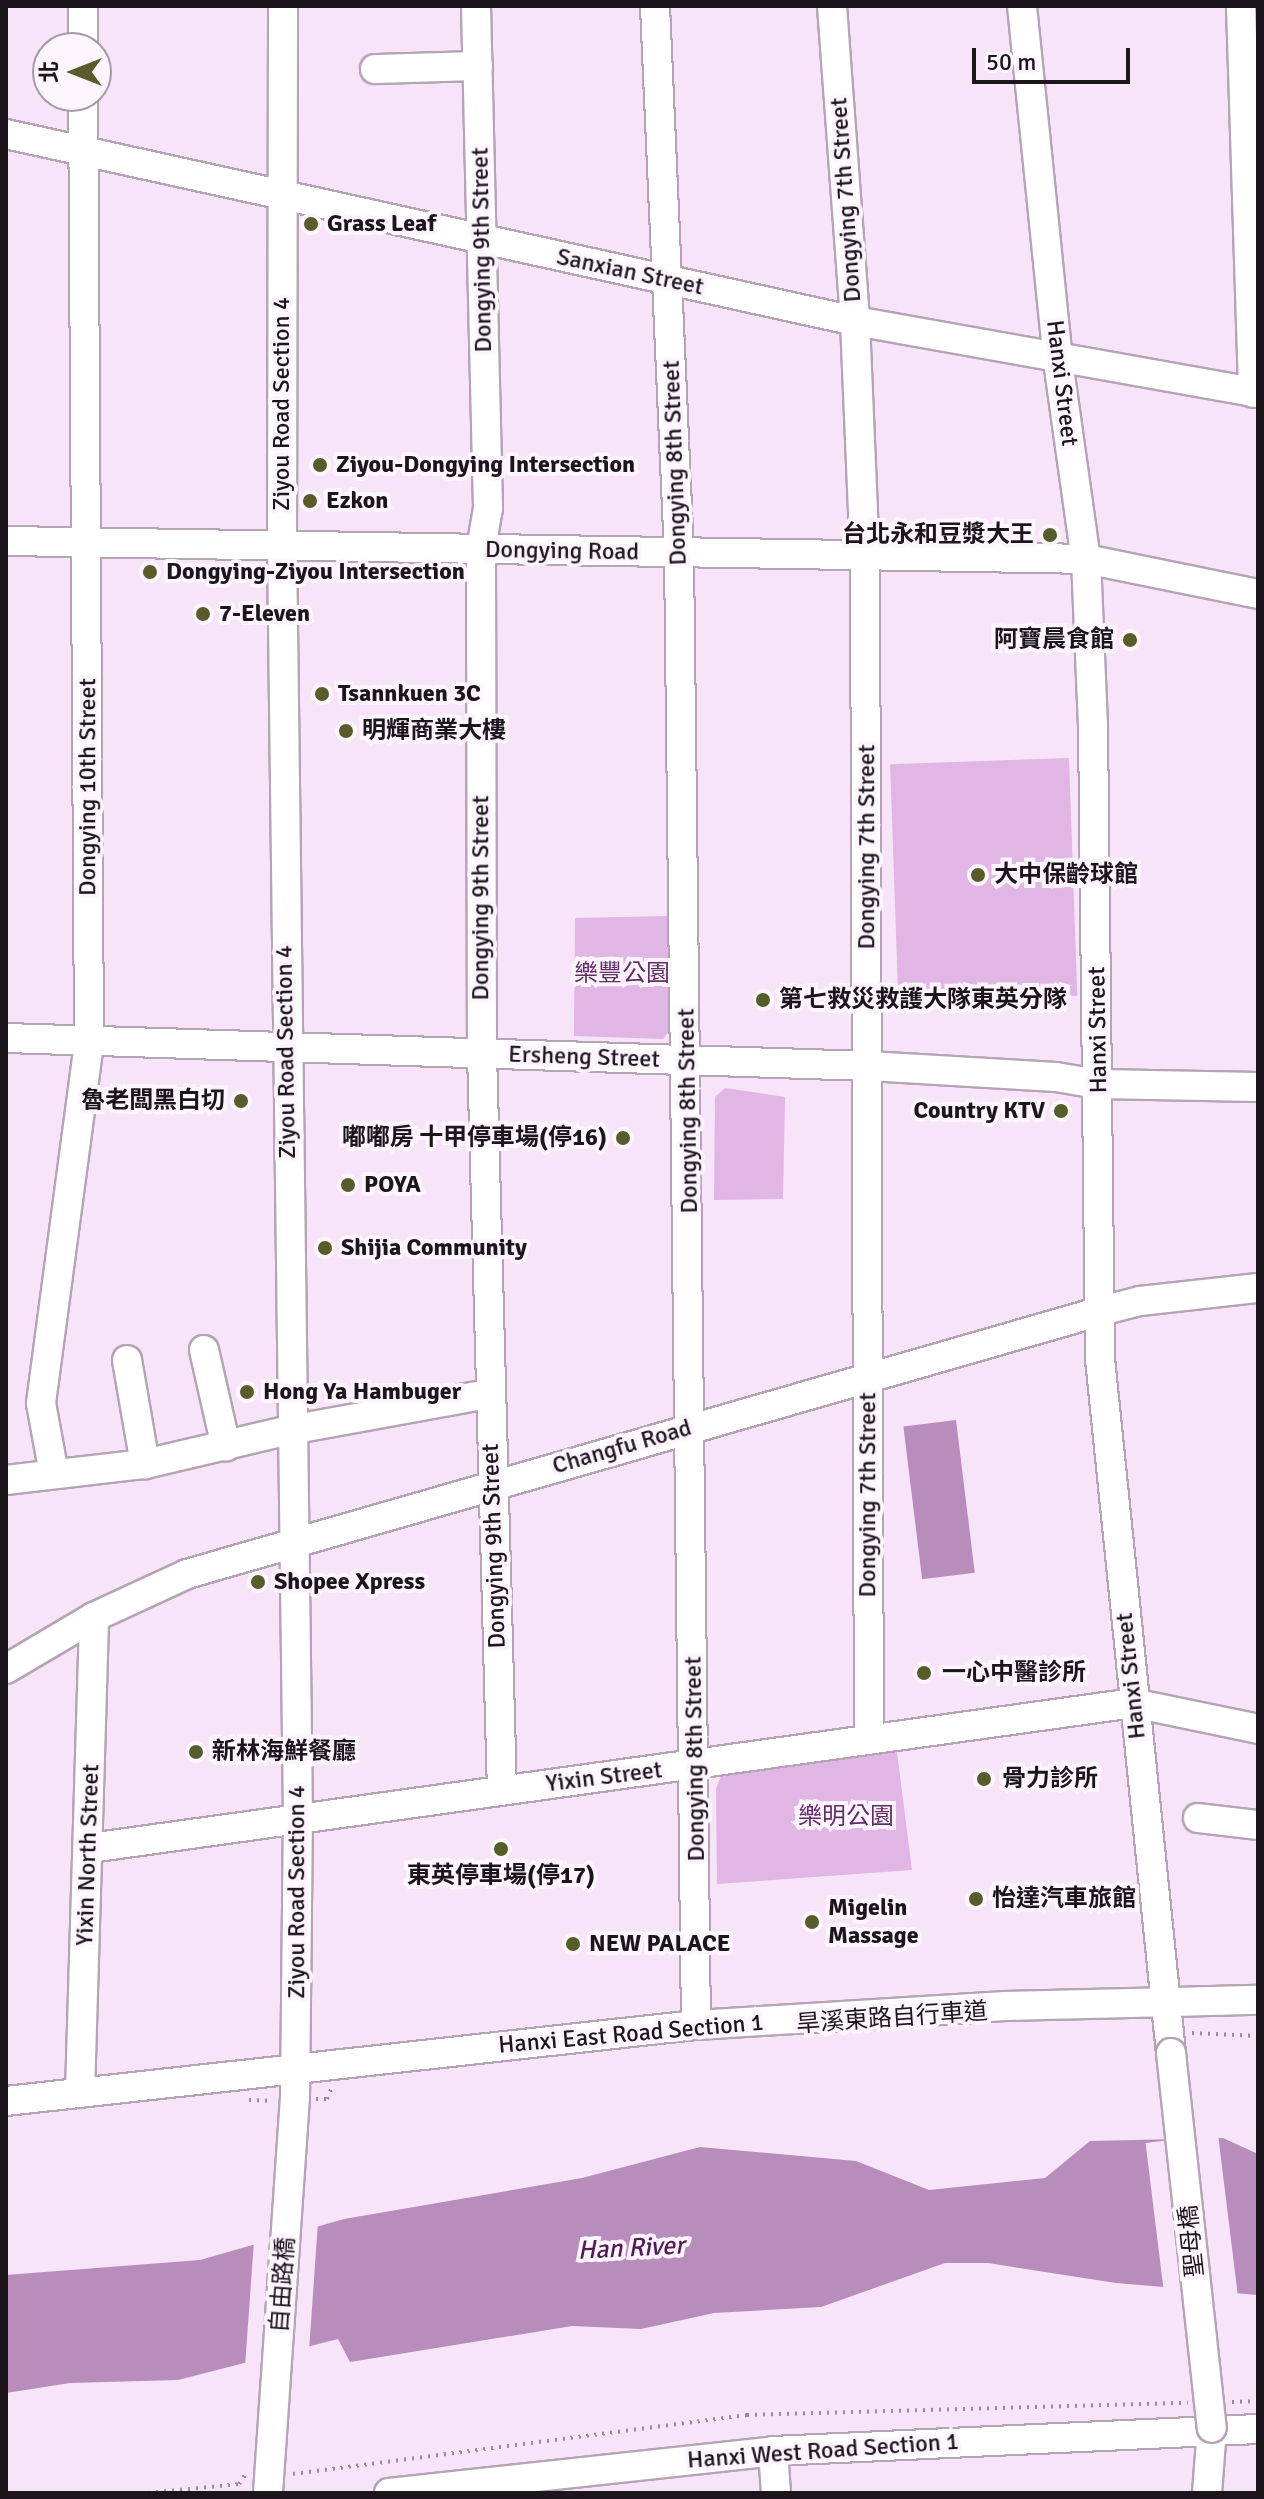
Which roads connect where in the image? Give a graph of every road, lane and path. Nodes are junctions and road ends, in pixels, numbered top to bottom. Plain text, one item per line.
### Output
1 (83, 6) edge
2 (283, 6) edge
3 (476, 6) edge
4 (655, 6) edge
5 (832, 6) edge
6 (1022, 6) edge
7 (1241, 6) edge
8 (83, 32) edge
9 (478, 66) junction
10 (375, 69) dead end
11 (1252, 101) edge
12 (83, 112) edge
13 (6, 134) edge
14 (83, 153) junction
15 (282, 194) junction
16 (1254, 195) edge
17 (482, 241) junction
18 (668, 280) junction
19 (1256, 288) edge
20 (855, 321) junction
21 (1058, 361) junction
22 (1255, 393) edge
23 (6, 541) edge
24 (89, 542) junction
25 (282, 546) junction
26 (481, 549) junction
27 (679, 553) junction
28 (865, 555) junction
29 (1086, 559) junction
30 (1258, 594) edge
31 (6, 1038) edge
32 (89, 1041) junction
33 (286, 1049) junction
34 (482, 1053) junction
35 (688, 1061) junction
36 (869, 1066) junction
37 (1098, 1084) junction
38 (1258, 1087) edge
39 (1258, 1288) edge
40 (1101, 1311) junction
41 (204, 1350) dead end
42 (127, 1360) dead end
43 (867, 1377) junction
44 (488, 1394) junction
45 (692, 1428) junction
46 (290, 1430) junction
47 (226, 1447) junction
48 (145, 1464) junction
49 (54, 1474) junction
50 (6, 1480) edge
51 (492, 1483) junction
52 (293, 1545) junction
53 (94, 1617) junction
54 (6, 1669) edge
55 (1133, 1703) junction
56 (1258, 1729) edge
57 (869, 1738) junction
58 (695, 1765) junction
59 (502, 1790) junction
60 (298, 1818) junction
61 (1198, 1818) dead end
62 (1258, 1825) edge
63 (90, 1848) junction
64 (1258, 2000) edge
65 (1168, 2001) junction
66 (696, 2025) junction
67 (1197, 2033) dead end
68 (1258, 2036) edge
69 (1171, 2053) joint
70 (295, 2069) junction
71 (347, 2085) dead end
72 (80, 2093) junction
73 (295, 2098) joint
74 (327, 2099) dead end
75 (6, 2101) edge
76 (1212, 2428) junction
77 (1258, 2429) edge
78 (773, 2451) junction
79 (303, 2475) dead end
80 (270, 2483) edge
81 (500, 2488) edge
82 (148, 2493) edge
83 (389, 2493) edge
84 (776, 2493) edge
85 (1207, 2493) edge

1 - 8 street
2 - 15 street, Ziyou Road Section 4
3 - 9 street, Dongying 9th Street
4 - 18 street, Dongying 8th Street
5 - 20 street, Dongying 7th Street
6 - 21 street, Hanxi Street
7 - 11 street
9 - 10 street
9 - 17 street, Dongying 9th Street
11 - 16 street
12 - 14 street, Dongying 10th Street
13 - 14 street, Sanxian Street
14 - 15 street, Sanxian Street
14 - 24 street, Dongying 10th Street
15 - 17 street, Sanxian Street
15 - 25 street, Ziyou Road Section 4
16 - 19 street
17 - 18 street, Sanxian Street
17 - 26 street, Dongying 9th Street
18 - 20 street, Sanxian Street
18 - 27 street, Dongying 8th Street
19 - 22 street
20 - 21 street, Sanxian Street
20 - 28 street, Dongying 7th Street
21 - 22 street, Sanxian Street
21 - 29 street, Hanxi Street
23 - 24 street, Dongying Road
24 - 25 street, Dongying Road
24 - 32 street, Dongying 10th Street
25 - 26 street, Dongying Road
25 - 33 street, Ziyou Road Section 4
26 - 27 street, Dongying Road
26 - 34 street, Dongying 9th Street
27 - 28 street, Dongying Road
27 - 35 street, Dongying 8th Street
28 - 29 street, Dongying Road
28 - 36 street, Dongying 7th Street
29 - 30 street, Dongying Road
29 - 37 street, Hanxi Street
31 - 32 street, Ersheng Street
32 - 33 street, Ersheng Street
32 - 49 street, Dongying 10th Street
33 - 34 street, Ersheng Street
33 - 46 street, Ziyou Road Section 4
34 - 35 street, Ersheng Street
34 - 44 street, Dongying 9th Street
35 - 36 street, Ersheng Street
35 - 45 street, Dongying 8th Street
36 - 37 street, Ersheng Street
36 - 43 street, Dongying 7th Street
37 - 38 street, Ersheng Street
37 - 40 street, Hanxi Street
39 - 40 street, Changfu Road
40 - 43 street, Changfu Road
40 - 55 street, Hanxi Street
41 - 47 street
42 - 48 street
43 - 45 street, Changfu Road
43 - 57 street, Dongying 7th Street
44 - 46 street
44 - 51 street, Dongying 9th Street
45 - 51 street, Changfu Road
45 - 58 street, Dongying 8th Street
46 - 47 street
46 - 52 street, Ziyou Road Section 4
47 - 48 street
48 - 49 street
49 - 50 street
51 - 52 street, Changfu Road
51 - 59 street, Dongying 9th Street
52 - 53 street, Changfu Road
52 - 60 street, Ziyou Road Section 4
53 - 54 street, Changfu Road
53 - 63 street, Yixin North Street
55 - 56 street, Yixin Street
55 - 57 street, Yixin Street
55 - 65 street, Hanxi Street
57 - 58 street, Yixin Street
58 - 59 street, Yixin Street
58 - 66 street, Dongying 8th Street
59 - 60 street, Yixin Street
60 - 63 street, Yixin Street
60 - 70 street, Ziyou Road Section 4
61 - 62 street
63 - 72 street, Yixin North Street
64 - 65 street, Hanxi East Road Section 1
65 - 66 street, Hanxi East Road Section 1
65 - 69 street, Hanxi Street
66 - 70 street, Hanxi East Road Section 1
67 - 68 path
69 - 76 street, 聖母橋, bridge
70 - 72 street, Hanxi East Road Section 1
70 - 73 street, Ziyou Road Section 4
71 - 74 path
72 - 75 street, Hanxi East Road Section 1
73 - 80 street, 自由路橋
76 - 77 street, Hanxi West Road Section 1
76 - 78 street, Hanxi West Road Section 1
76 - 85 street
78 - 81 street, Hanxi West Road Section 1
78 - 84 street
79 - 80 path
80 - 82 path
81 - 83 street, Hanxi West Road Section 1

